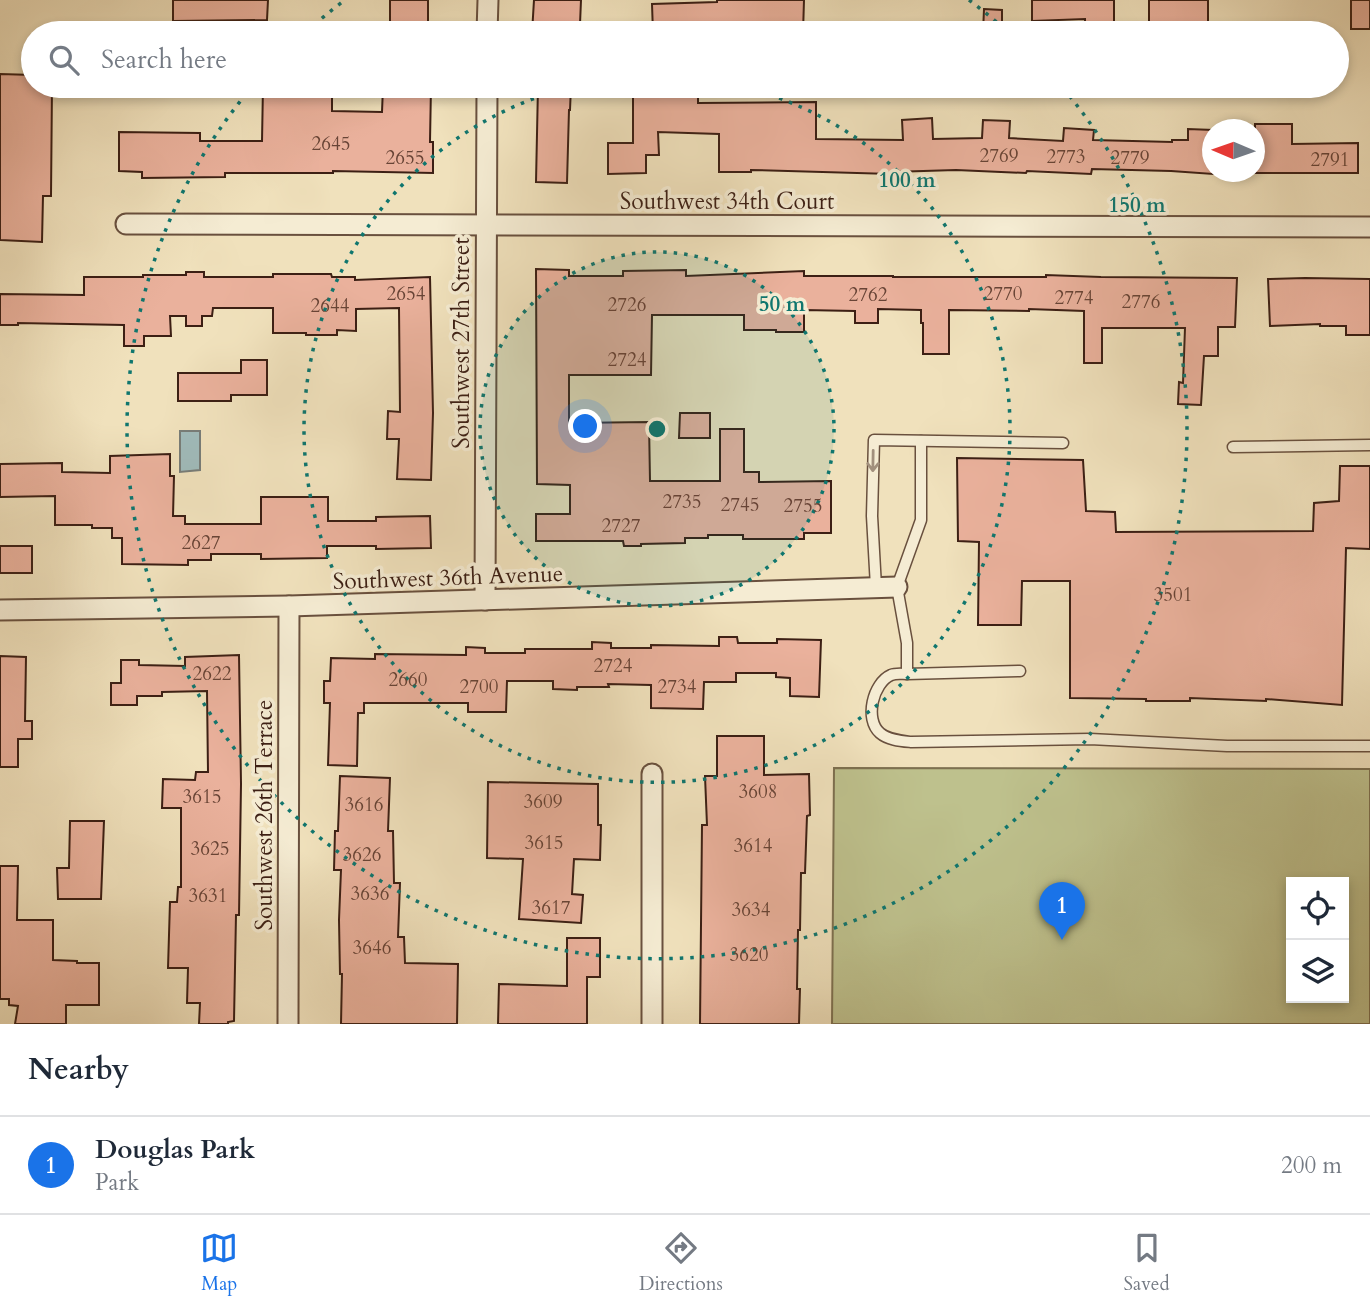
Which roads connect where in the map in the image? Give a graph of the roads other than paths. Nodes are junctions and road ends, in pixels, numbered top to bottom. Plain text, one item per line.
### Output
1 (488, 0) edge
2 (487, 21) edge
3 (487, 98) edge
4 (126, 224) dead end
5 (486, 225) junction
6 (1370, 227) edge
7 (921, 441) junction
8 (1063, 443) dead end
9 (1370, 444) edge
10 (1233, 447) dead end
11 (876, 587) junction
12 (897, 587) junction
13 (485, 600) junction
14 (289, 606) junction
15 (0, 610) edge
16 (1020, 671) dead end
17 (907, 674) junction
18 (1370, 746) edge
19 (652, 774) dead end
20 (288, 1024) edge
21 (652, 1024) edge

1 - 2 street
3 - 5 street, Southwest 27th Street
4 - 5 street, Southwest 34th Court
5 - 6 street, Southwest 34th Court
5 - 13 street, Southwest 27th Street
7 - 8 lane
7 -> 11 lane
7 - 12 lane
9 - 10 lane
11 - 12 street, Southwest 36th Avenue
11 - 13 street, Southwest 36th Avenue
12 - 17 lane
13 - 14 street, Southwest 36th Avenue
14 - 15 street, Southwest 36th Avenue
14 - 20 street, Southwest 26th Terrace
16 - 17 lane
17 - 18 lane
19 - 21 street

